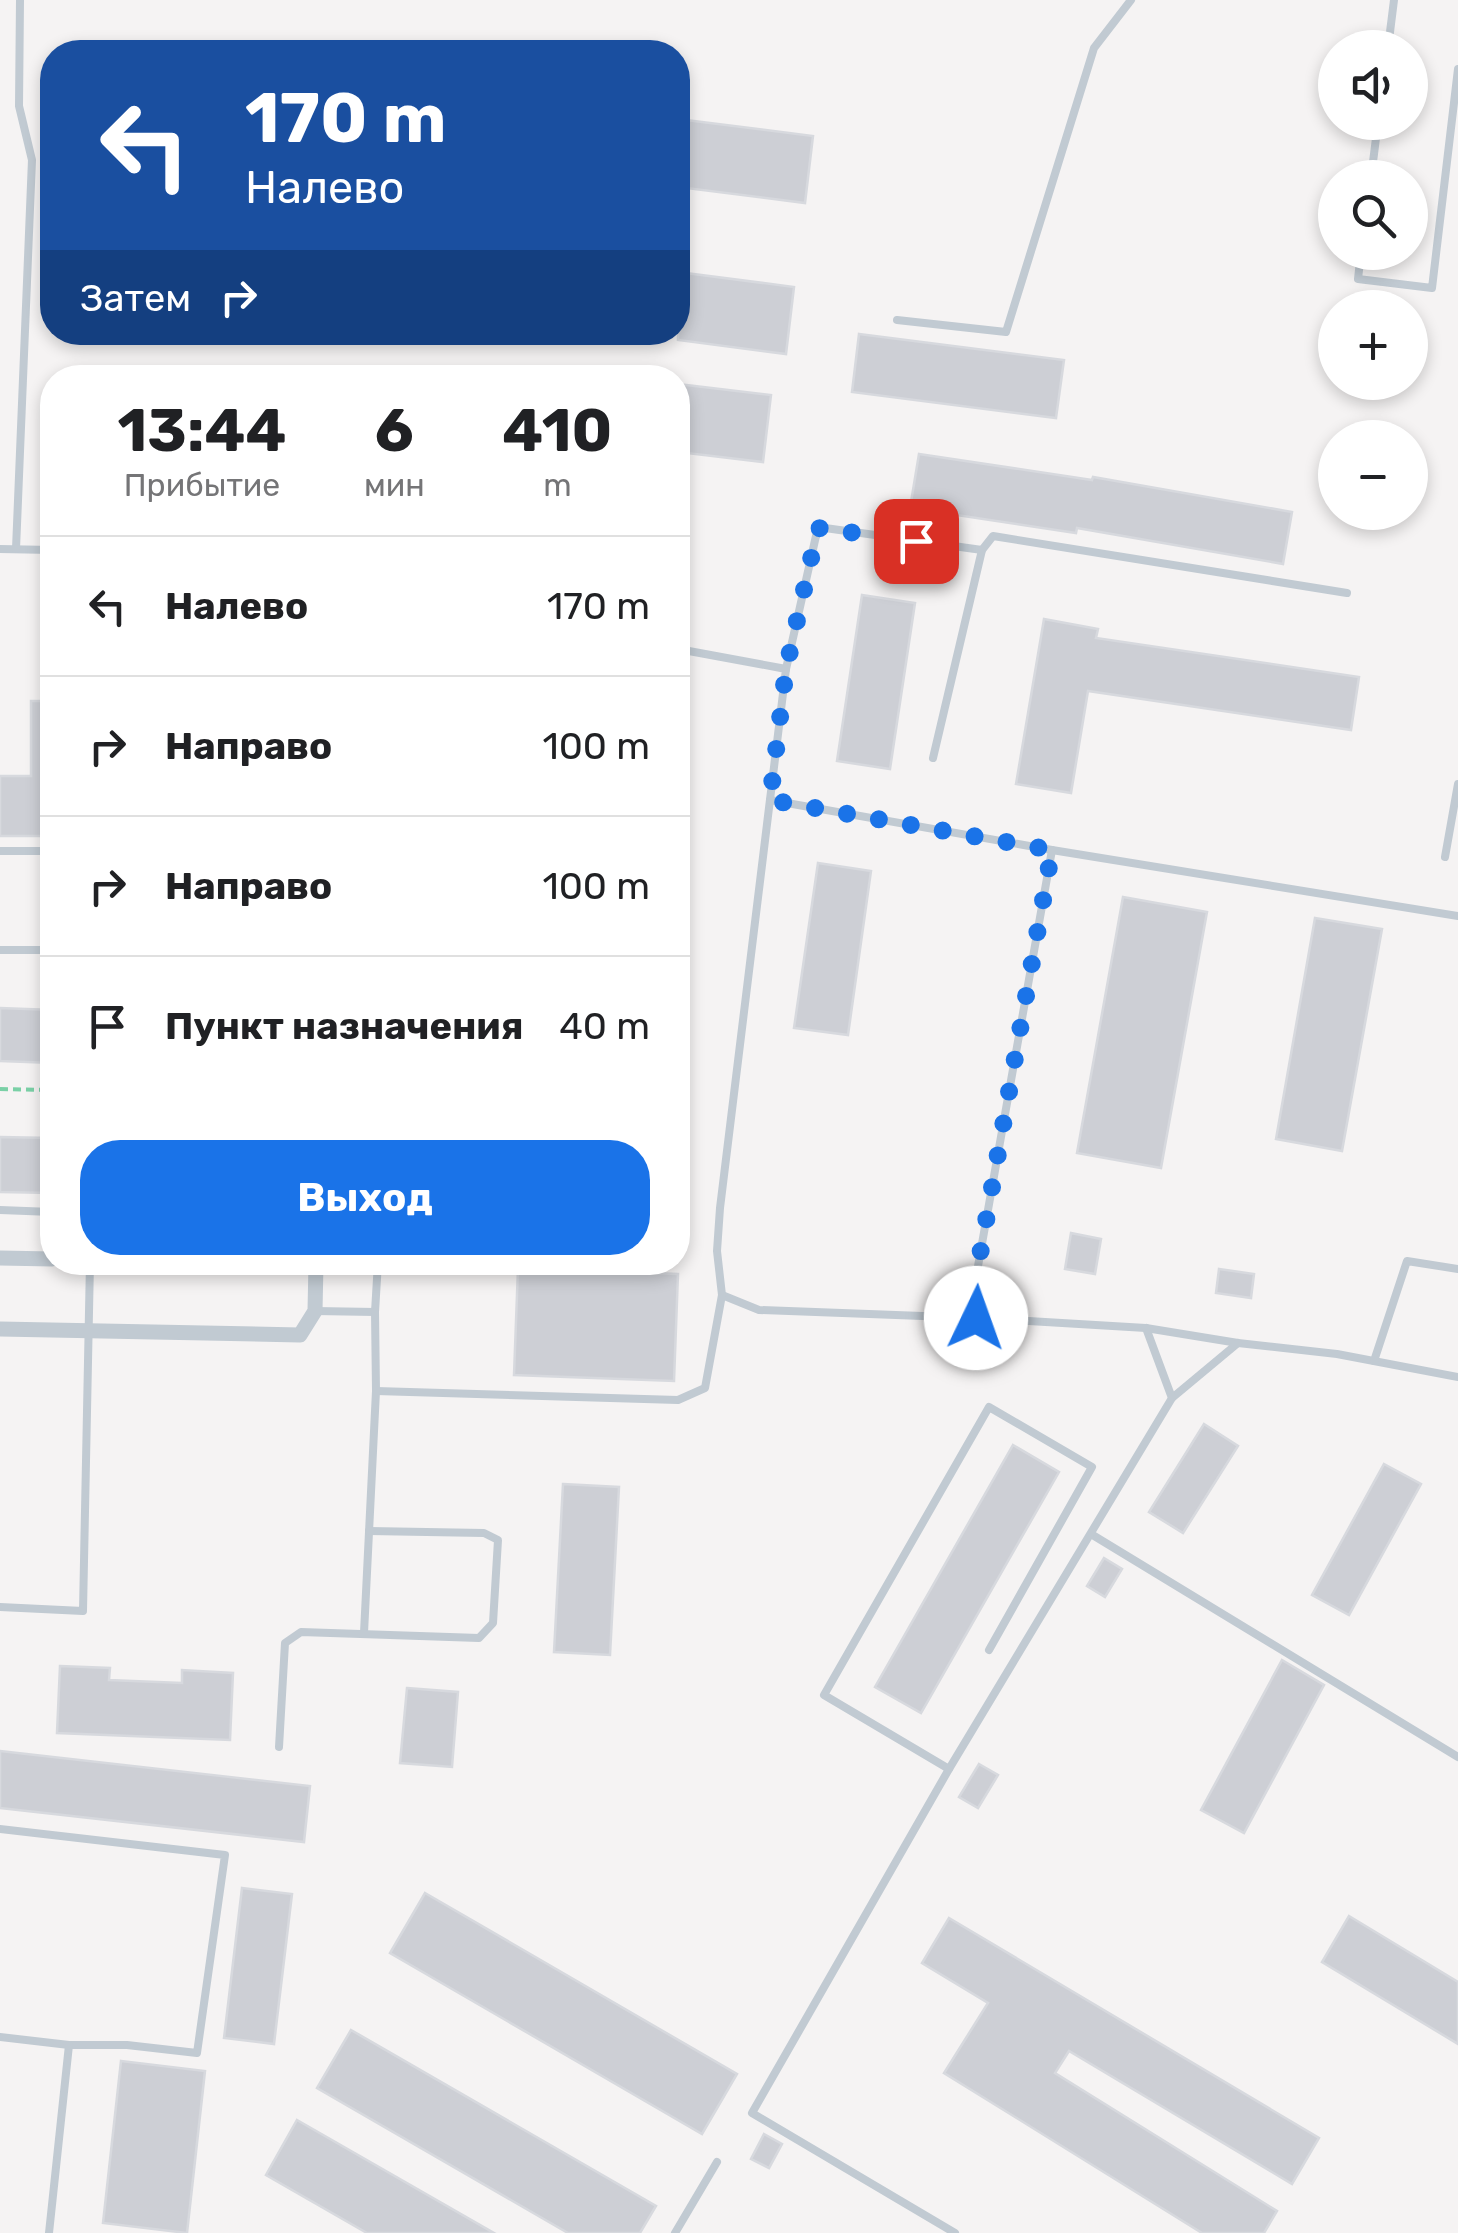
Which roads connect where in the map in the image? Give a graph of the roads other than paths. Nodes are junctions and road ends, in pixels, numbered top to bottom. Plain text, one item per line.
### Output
1 (20, 0) edge
2 (1132, 0) edge
3 (1394, 0) edge
4 (1390, 30) edge
5 (1458, 69) edge
6 (1359, 270) edge
7 (898, 320) dead end
8 (0, 549) edge
9 (16, 550) junction
10 (40, 550) edge
11 (982, 550) junction
12 (1347, 593) dead end
13 (690, 651) edge
14 (786, 669) junction
15 (933, 758) dead end
16 (1458, 784) edge
17 (770, 800) junction
18 (1455, 821) edge
19 (1052, 850) junction
20 (0, 851) edge
21 (40, 851) edge
22 (1444, 857) dead end
23 (1458, 916) edge
24 (0, 950) edge
25 (40, 950) edge
26 (0, 1210) edge
27 (40, 1212) edge
28 (0, 1258) edge
29 (40, 1260) edge
30 (1458, 1270) edge
31 (90, 1275) edge
32 (316, 1275) edge
33 (377, 1275) edge
34 (722, 1295) junction
35 (315, 1311) junction
36 (375, 1312) junction
37 (976, 1318) junction
38 (1146, 1328) junction
39 (0, 1329) edge
40 (88, 1332) junction
41 (1238, 1343) junction
42 (1374, 1361) junction
43 (1458, 1377) edge
44 (376, 1391) junction
45 (1172, 1398) junction
46 (368, 1531) junction
47 (1091, 1534) junction
48 (0, 1607) edge
49 (364, 1633) junction
50 (989, 1650) dead end
51 (279, 1747) dead end
52 (1458, 1758) edge
53 (949, 1769) junction
54 (0, 1829) edge
55 (0, 2036) edge
56 (69, 2045) junction
57 (717, 2162) dead end
58 (49, 2233) edge
59 (675, 2233) edge
60 (955, 2233) edge

1 - 9 lane
2 - 7 lane
3 - 4 lane
5 - 6 lane
8 - 9 lane
9 - 10 lane
11 - 12 lane
11 - 14 lane
11 - 15 lane
13 - 14 lane
14 - 17 lane
16 - 18 lane
17 - 19 lane
17 - 34 lane
18 - 22 lane
19 - 23 lane
19 - 37 lane
20 - 21 lane
24 - 25 lane
26 - 27 lane
28 - 29 street
30 - 42 lane
31 - 40 lane
32 - 35 street
33 - 36 lane
34 - 37 lane
34 - 44 lane
35 - 36 lane
35 - 40 street
36 - 44 lane
37 - 38 lane
38 - 41 lane
38 - 45 lane
39 - 40 street
40 - 48 lane
41 - 42 lane
41 - 45 lane
42 - 43 lane
44 - 46 lane
45 - 47 lane
46 - 49 lane
46 - 49 lane
47 - 52 lane
47 - 53 lane
49 - 51 lane
50 - 53 lane
53 - 60 lane
54 - 56 lane
55 - 56 lane
56 - 58 lane
57 - 59 lane

